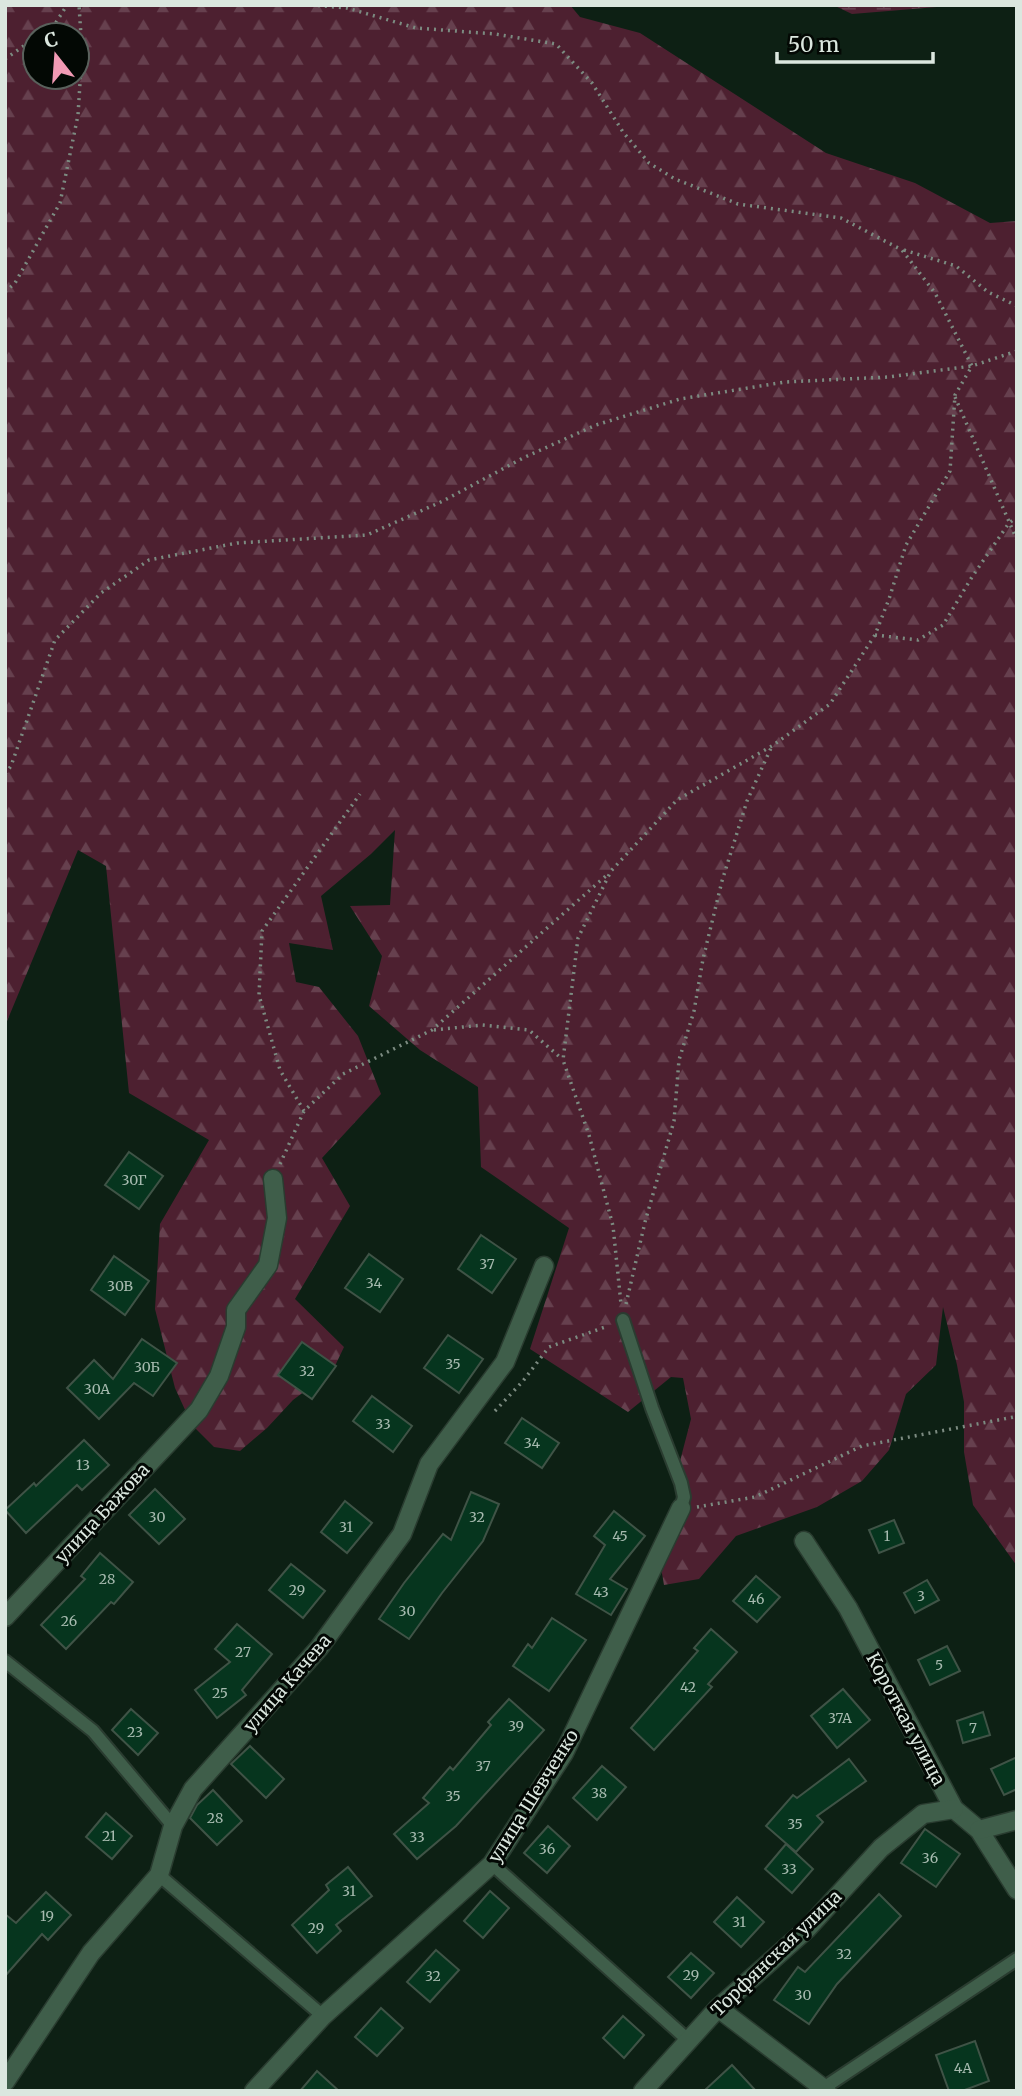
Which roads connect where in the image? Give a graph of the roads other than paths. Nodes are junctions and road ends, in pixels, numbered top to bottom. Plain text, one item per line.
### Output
1 (273, 1179) road end
2 (544, 1266) dead end
3 (623, 1320) road end
4 (681, 1508) joint
5 (804, 1541) dead end
6 (5, 1617) edge
7 (5, 1661) edge
8 (954, 1809) junction
9 (1017, 1820) edge
10 (173, 1826) junction
11 (979, 1830) junction
12 (492, 1864) junction
13 (159, 1875) junction
14 (1017, 1890) edge
15 (1017, 1959) edge
16 (719, 2008) junction
17 (323, 2016) junction
18 (688, 2040) junction
19 (5, 2082) edge
20 (826, 2089) edge
21 (254, 2091) edge
22 (643, 2091) edge

1 - 6 street, улица Бажова
2 - 10 street, улица Качева
3 - 4 lane
4 - 12 street, улица Шевченко
5 - 8 street, Короткая улица
7 - 10 lane
8 - 11 street, Короткая улица
8 - 16 street, Торфянская улица
9 - 11 street
10 - 13 street, улица Качева
11 - 14 street, Короткая улица
12 - 17 street, улица Шевченко
12 - 18 lane
13 - 17 lane
13 - 19 street, улица Качева
15 - 20 lane
16 - 18 street, Торфянская улица
16 - 20 street
17 - 21 street, улица Шевченко
18 - 22 street, Торфянская улица

